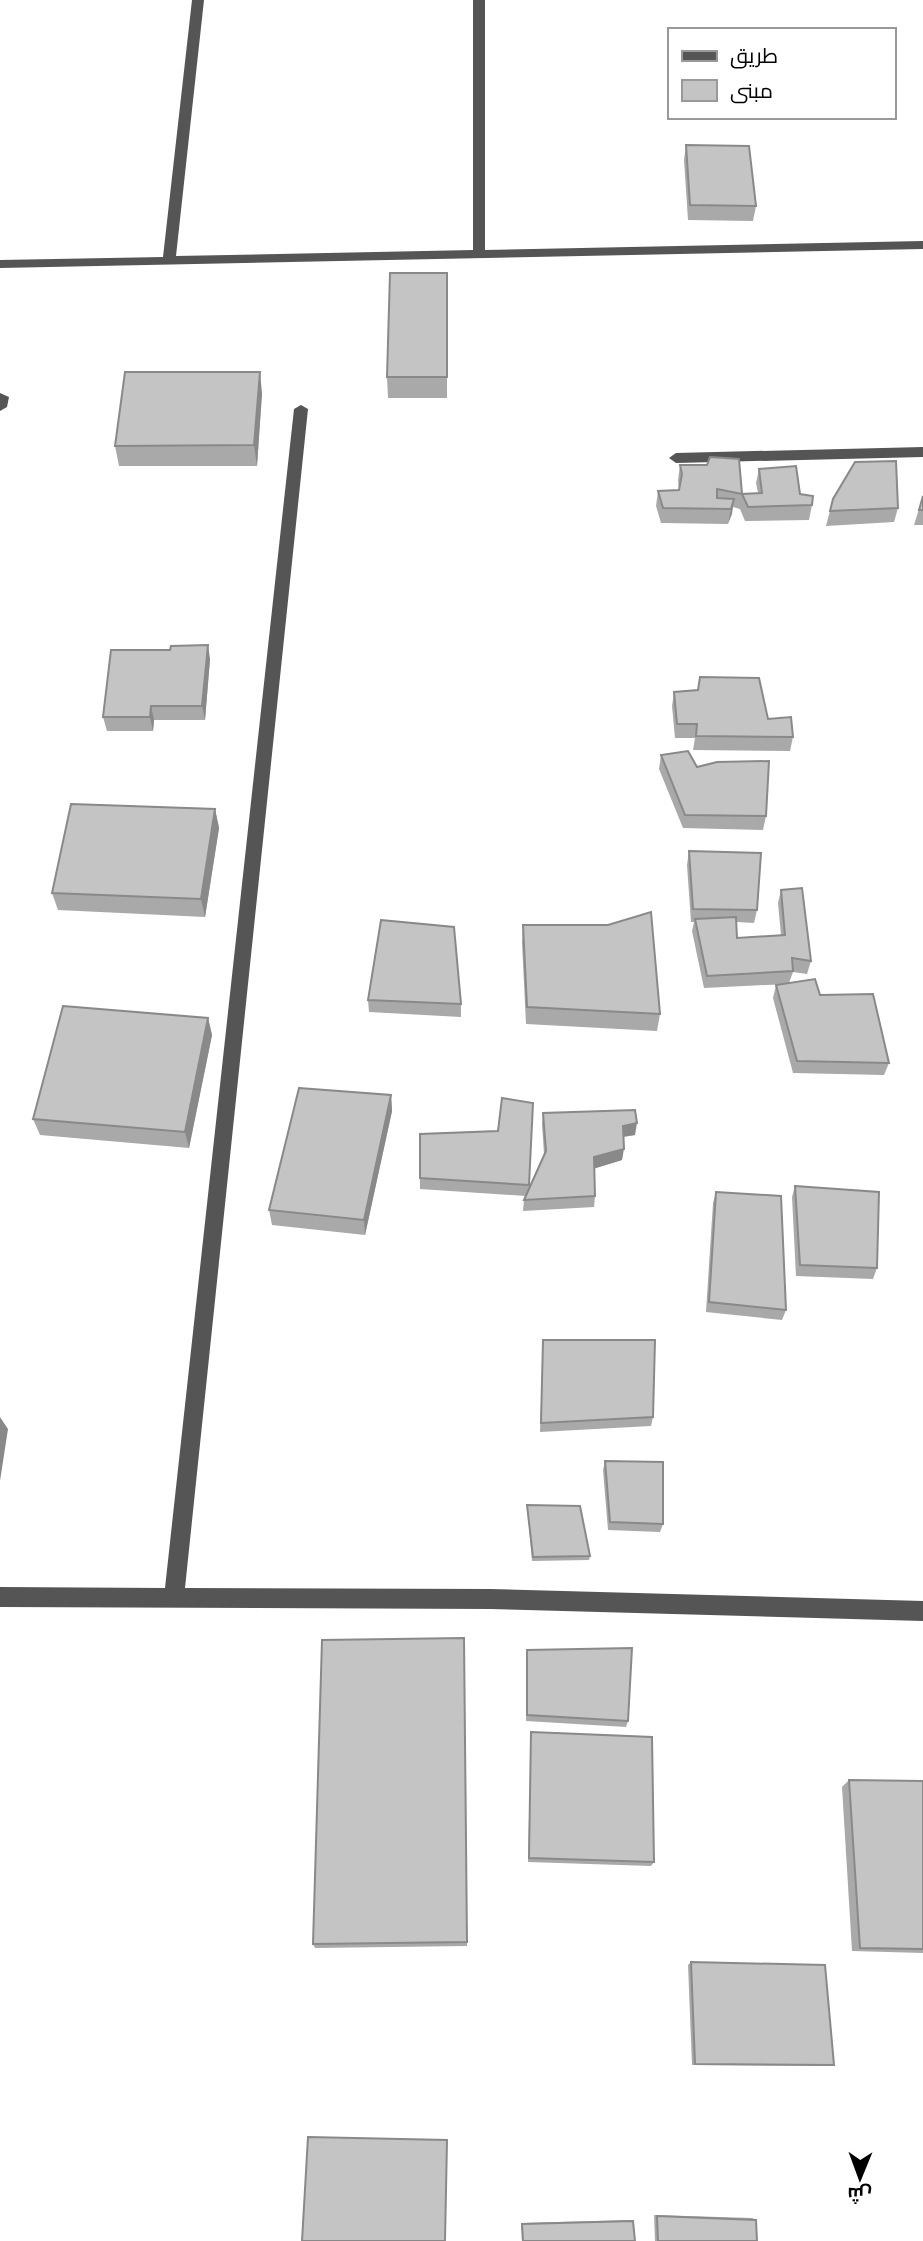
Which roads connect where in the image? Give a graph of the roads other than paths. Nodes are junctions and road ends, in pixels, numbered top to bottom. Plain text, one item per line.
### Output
1 (198, 0) edge
2 (479, 0) edge
3 (923, 245) edge
4 (479, 253) junction
5 (169, 260) junction
6 (0, 264) edge
7 (301, 409) dead end
8 (923, 452) edge
9 (676, 458) dead end
10 (0, 1597) edge
11 (174, 1598) junction
12 (923, 1611) edge

1 - 5 street
2 - 4 street
3 - 4 street
4 - 5 street
5 - 6 street
7 - 11 street
8 - 9 street
10 - 11 street
11 - 12 street

